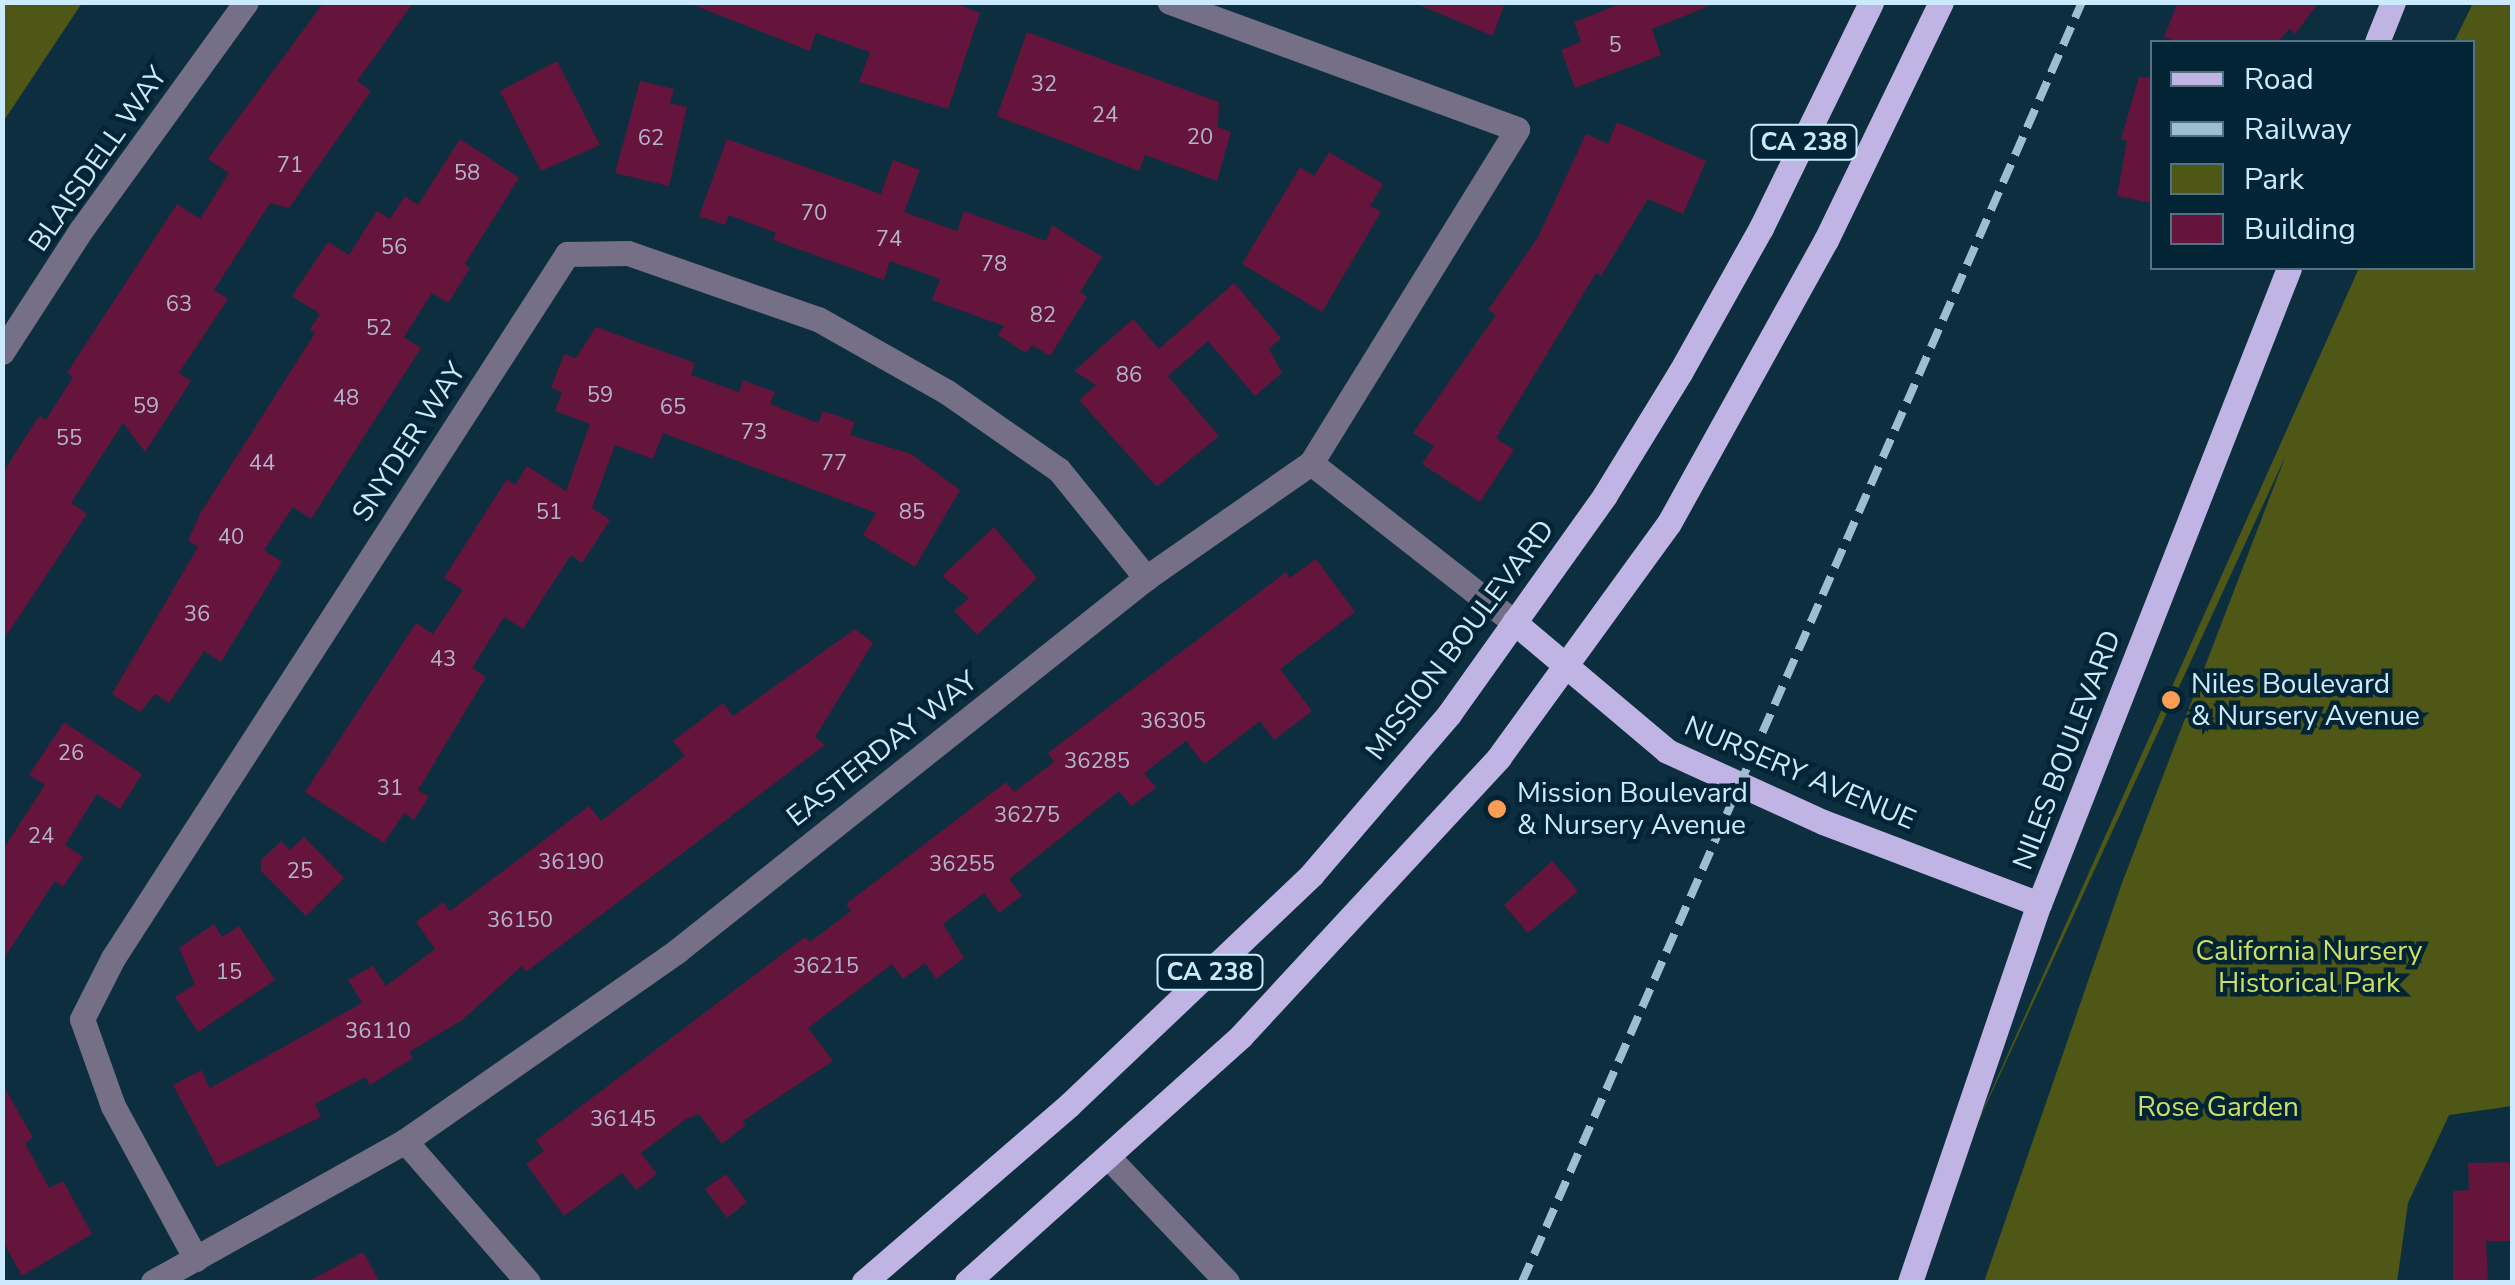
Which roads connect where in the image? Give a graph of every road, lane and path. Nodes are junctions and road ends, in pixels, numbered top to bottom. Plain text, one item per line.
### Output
1 (246, 2) edge
2 (1170, 2) edge
3 (1871, 2) edge
4 (1941, 2) edge
5 (2393, 2) edge
6 (2378, 40) edge
7 (2288, 270) edge
8 (2, 352) edge
9 (1310, 463) junction
10 (1146, 578) junction
11 (1514, 622) junction
12 (1566, 666) junction
13 (2038, 904) junction
14 (405, 1141) junction
15 (1110, 1160) junction
16 (196, 1259) junction
17 (1914, 1275) edge
18 (153, 1282) edge
19 (528, 1282) edge
20 (864, 1282) edge
21 (968, 1282) edge
22 (1227, 1282) edge

1 - 8 street, BLAISDELL WAY
2 - 9 street, EASTERDAY WAY
3 - 11 main road, MISSION BOULEVARD / CA 238
4 - 12 main road, CA 238
5 - 6 main road
7 - 13 main road, NILES BOULEVARD
9 - 10 street, EASTERDAY WAY
9 - 11 street
10 - 14 street, EASTERDAY WAY
10 - 16 street, SNYDER WAY
11 - 12 main road, NURSERY AVENUE
11 - 20 main road, MISSION BOULEVARD / CA 238
12 - 13 main road, NURSERY AVENUE
12 - 15 main road, CA 238
13 - 17 main road, NILES BOULEVARD
14 - 16 street, EASTERDAY WAY
14 - 19 street
15 - 21 main road, CA 238
15 - 22 street
16 - 18 street, EASTERDAY WAY

